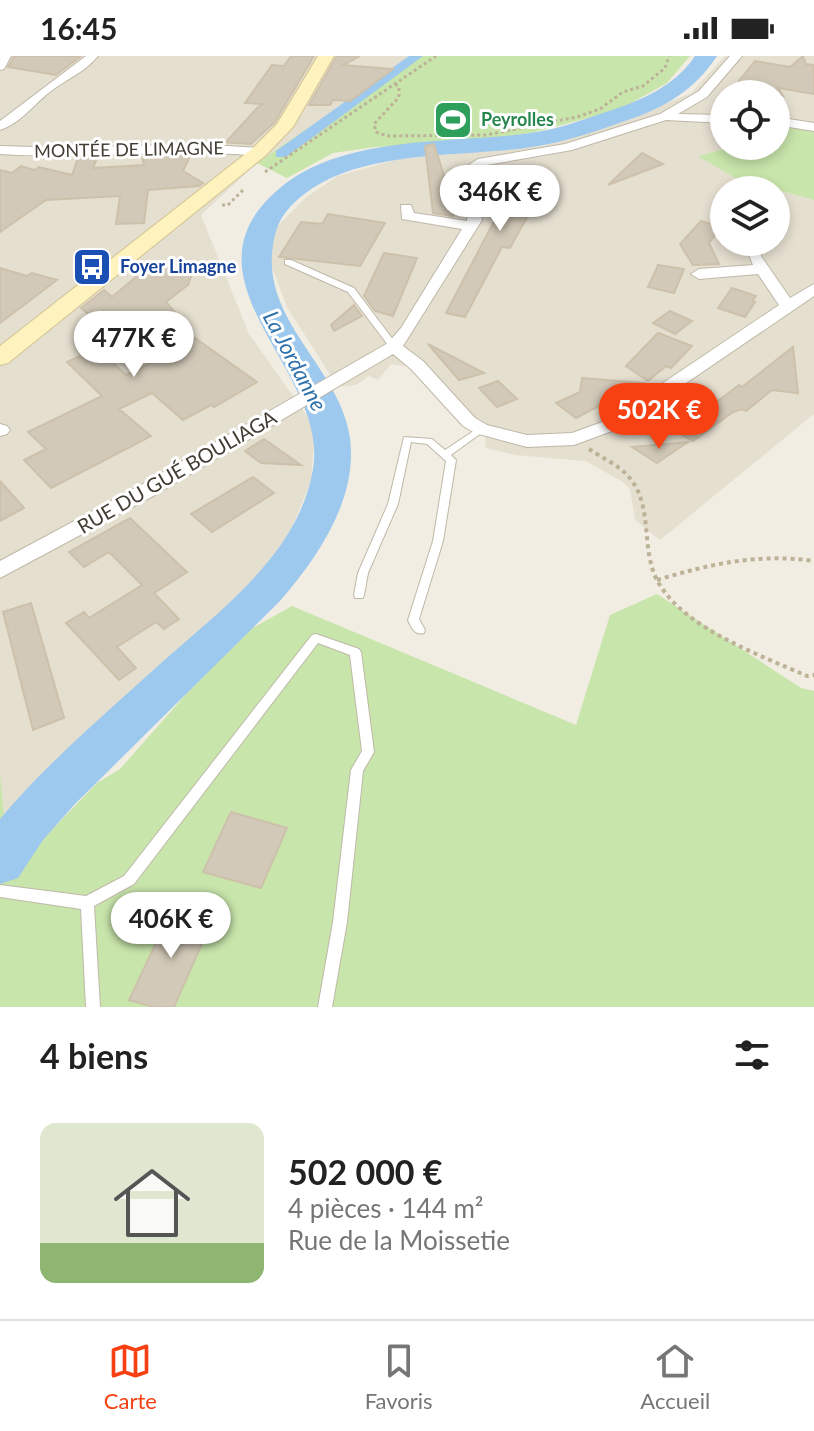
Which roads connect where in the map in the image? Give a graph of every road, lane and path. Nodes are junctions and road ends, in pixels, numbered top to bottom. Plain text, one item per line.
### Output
1 (5, 56) edge
2 (92, 56) edge
3 (326, 56) edge
4 (436, 56) edge
5 (669, 56) edge
6 (736, 56) edge
7 (0, 67) edge
8 (395, 84) junction
9 (664, 117) junction
10 (710, 119) edge
11 (790, 123) edge
12 (0, 126) edge
13 (814, 127) edge
14 (0, 150) edge
15 (259, 152) junction
16 (263, 173) dead end
17 (244, 189) dead end
18 (195, 203) junction
19 (406, 208) dead end
20 (471, 226) junction
21 (754, 256) edge
22 (288, 262) dead end
23 (763, 269) junction
24 (699, 274) dead end
25 (814, 289) edge
26 (788, 307) junction
27 (394, 347) junction
28 (2, 355) edge
29 (481, 429) junction
30 (574, 439) junction
31 (445, 454) junction
32 (814, 561) edge
33 (0, 570) edge
34 (657, 580) junction
35 (359, 595) dead end
36 (420, 630) dead end
37 (814, 675) edge
38 (7, 893) edge
39 (87, 903) junction
40 (93, 1007) edge
41 (325, 1007) edge

1 - 7 street
2 - 12 street
3 - 15 main road
4 - 8 path
5 - 8 path
6 - 9 street
8 - 16 path
9 - 10 street
9 - 20 street
11 - 13 street
14 - 15 street, MONTÉE DE LIMAGNE
15 - 18 main road
17 - 18 path
18 - 28 main road
19 - 20 street
20 - 27 street, RUE DU GUÉ BOULIAGA
21 - 23 street
22 - 27 lane
23 - 24 street
23 - 26 street
25 - 26 street
26 - 30 street
27 - 29 street
27 - 33 street, RUE DU GUÉ BOULIAGA
29 - 30 street
29 - 31 lane
30 - 34 path
31 - 35 lane
31 - 36 lane
32 - 34 path
34 - 37 path
38 - 39 lane
39 - 40 lane
39 - 41 lane

